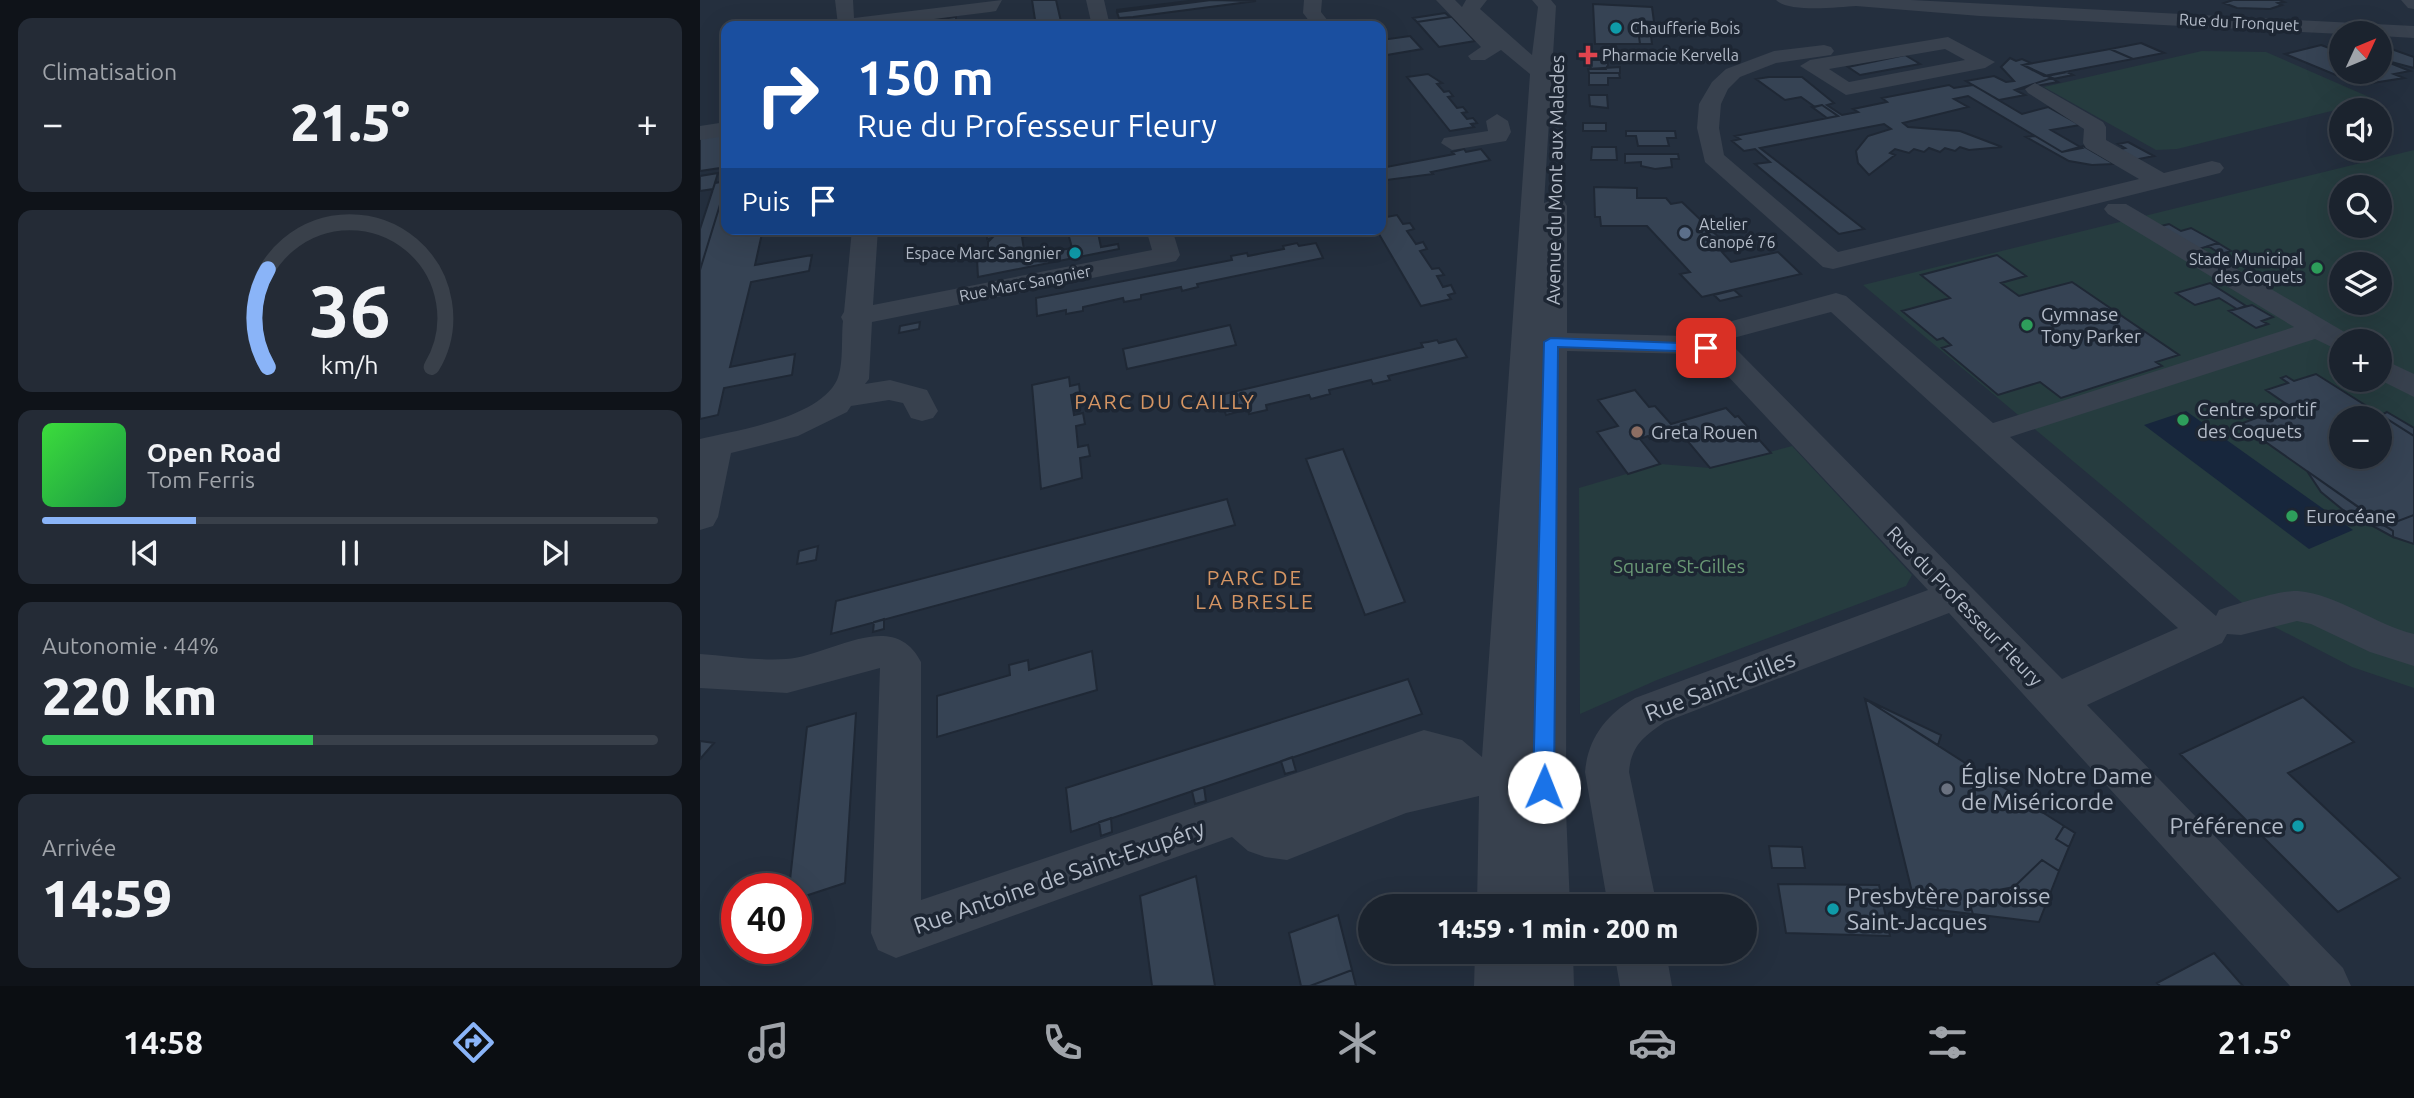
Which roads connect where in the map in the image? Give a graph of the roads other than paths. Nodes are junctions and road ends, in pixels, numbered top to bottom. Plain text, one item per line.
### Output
1 (844, 0) edge
2 (993, 0) edge
3 (1095, 0) edge
4 (1313, 0) edge
5 (1445, 0) edge
6 (1478, 0) edge
7 (1541, 0) edge
8 (1562, 0) edge
9 (1785, 0) edge
10 (2414, 4) edge
11 (2061, 7) edge
12 (845, 21) edge
13 (876, 21) edge
14 (1100, 21) edge
15 (1319, 21) edge
16 (2391, 21) edge
17 (2329, 22) edge
18 (2392, 22) edge
19 (1820, 34) junction
20 (2414, 34) edge
21 (1478, 55) dead end
22 (1540, 72) junction
23 (2035, 89) dead end
24 (1497, 121) dead end
25 (721, 130) edge
26 (700, 133) edge
27 (1452, 143) dead end
28 (2198, 166) dead end
29 (2161, 181) junction
30 (2118, 209) dead end
31 (864, 235) edge
32 (1161, 235) edge
33 (1833, 261) junction
34 (1836, 302) junction
35 (855, 317) junction
36 (2329, 336) edge
37 (1551, 342) junction
38 (1693, 345) junction
39 (2392, 374) edge
40 (2414, 387) edge
41 (840, 398) junction
42 (922, 411) dead end
43 (2006, 428) dead end
44 (708, 448) edge
45 (700, 517) edge
46 (1954, 596) junction
47 (2221, 627) junction
48 (2414, 650) edge
49 (700, 671) edge
50 (2056, 700) junction
51 (1488, 787) junction
52 (1543, 810) junction
53 (1500, 894) edge
54 (1546, 894) edge
55 (1630, 894) edge
56 (1501, 964) edge
57 (1547, 964) edge
58 (1642, 964) edge
59 (1500, 986) edge
60 (1548, 986) edge
61 (1646, 986) edge
62 (2325, 986) edge

1 - 12 street
2 - 13 street
3 - 14 street
4 - 15 street
5 - 21 street
6 - 22 street
7 - 22 street
8 - 37 street, Avenue du Mont aux Malades
9 - 19 street, Rue du Tronquet
10 - 16 street
11 - 17 street, Rue du Tronquet
11 - 19 street, Rue du Tronquet
18 - 20 street, Rue du Tronquet
19 - 19 street
19 - 33 street
22 - 51 street
23 - 29 street
24 - 27 street
25 - 26 street
28 - 29 street
29 - 33 street
30 - 36 street
31 - 35 street
32 - 35 street, Rue Marc Sangnier
33 - 34 street
34 - 38 street
34 - 47 street
35 - 41 street
36 - 43 street
37 - 38 street, Rue du Professeur Fleury
37 - 52 street, Avenue du Mont aux Malades
38 - 46 street, Rue du Professeur Fleury
39 - 40 street
41 - 42 street
41 - 44 street
44 - 45 street
46 - 50 street, Rue du Professeur Fleury
46 - 55 street, Rue Saint-Gilles
47 - 48 street
47 - 50 street
49 - 51 street, Rue Antoine de Saint-Exupéry
50 - 62 street, Rue du Professeur Fleury
51 - 52 street
51 - 53 street
52 - 54 street, Avenue du Mont aux Malades
56 - 59 street
57 - 60 street
58 - 61 street

